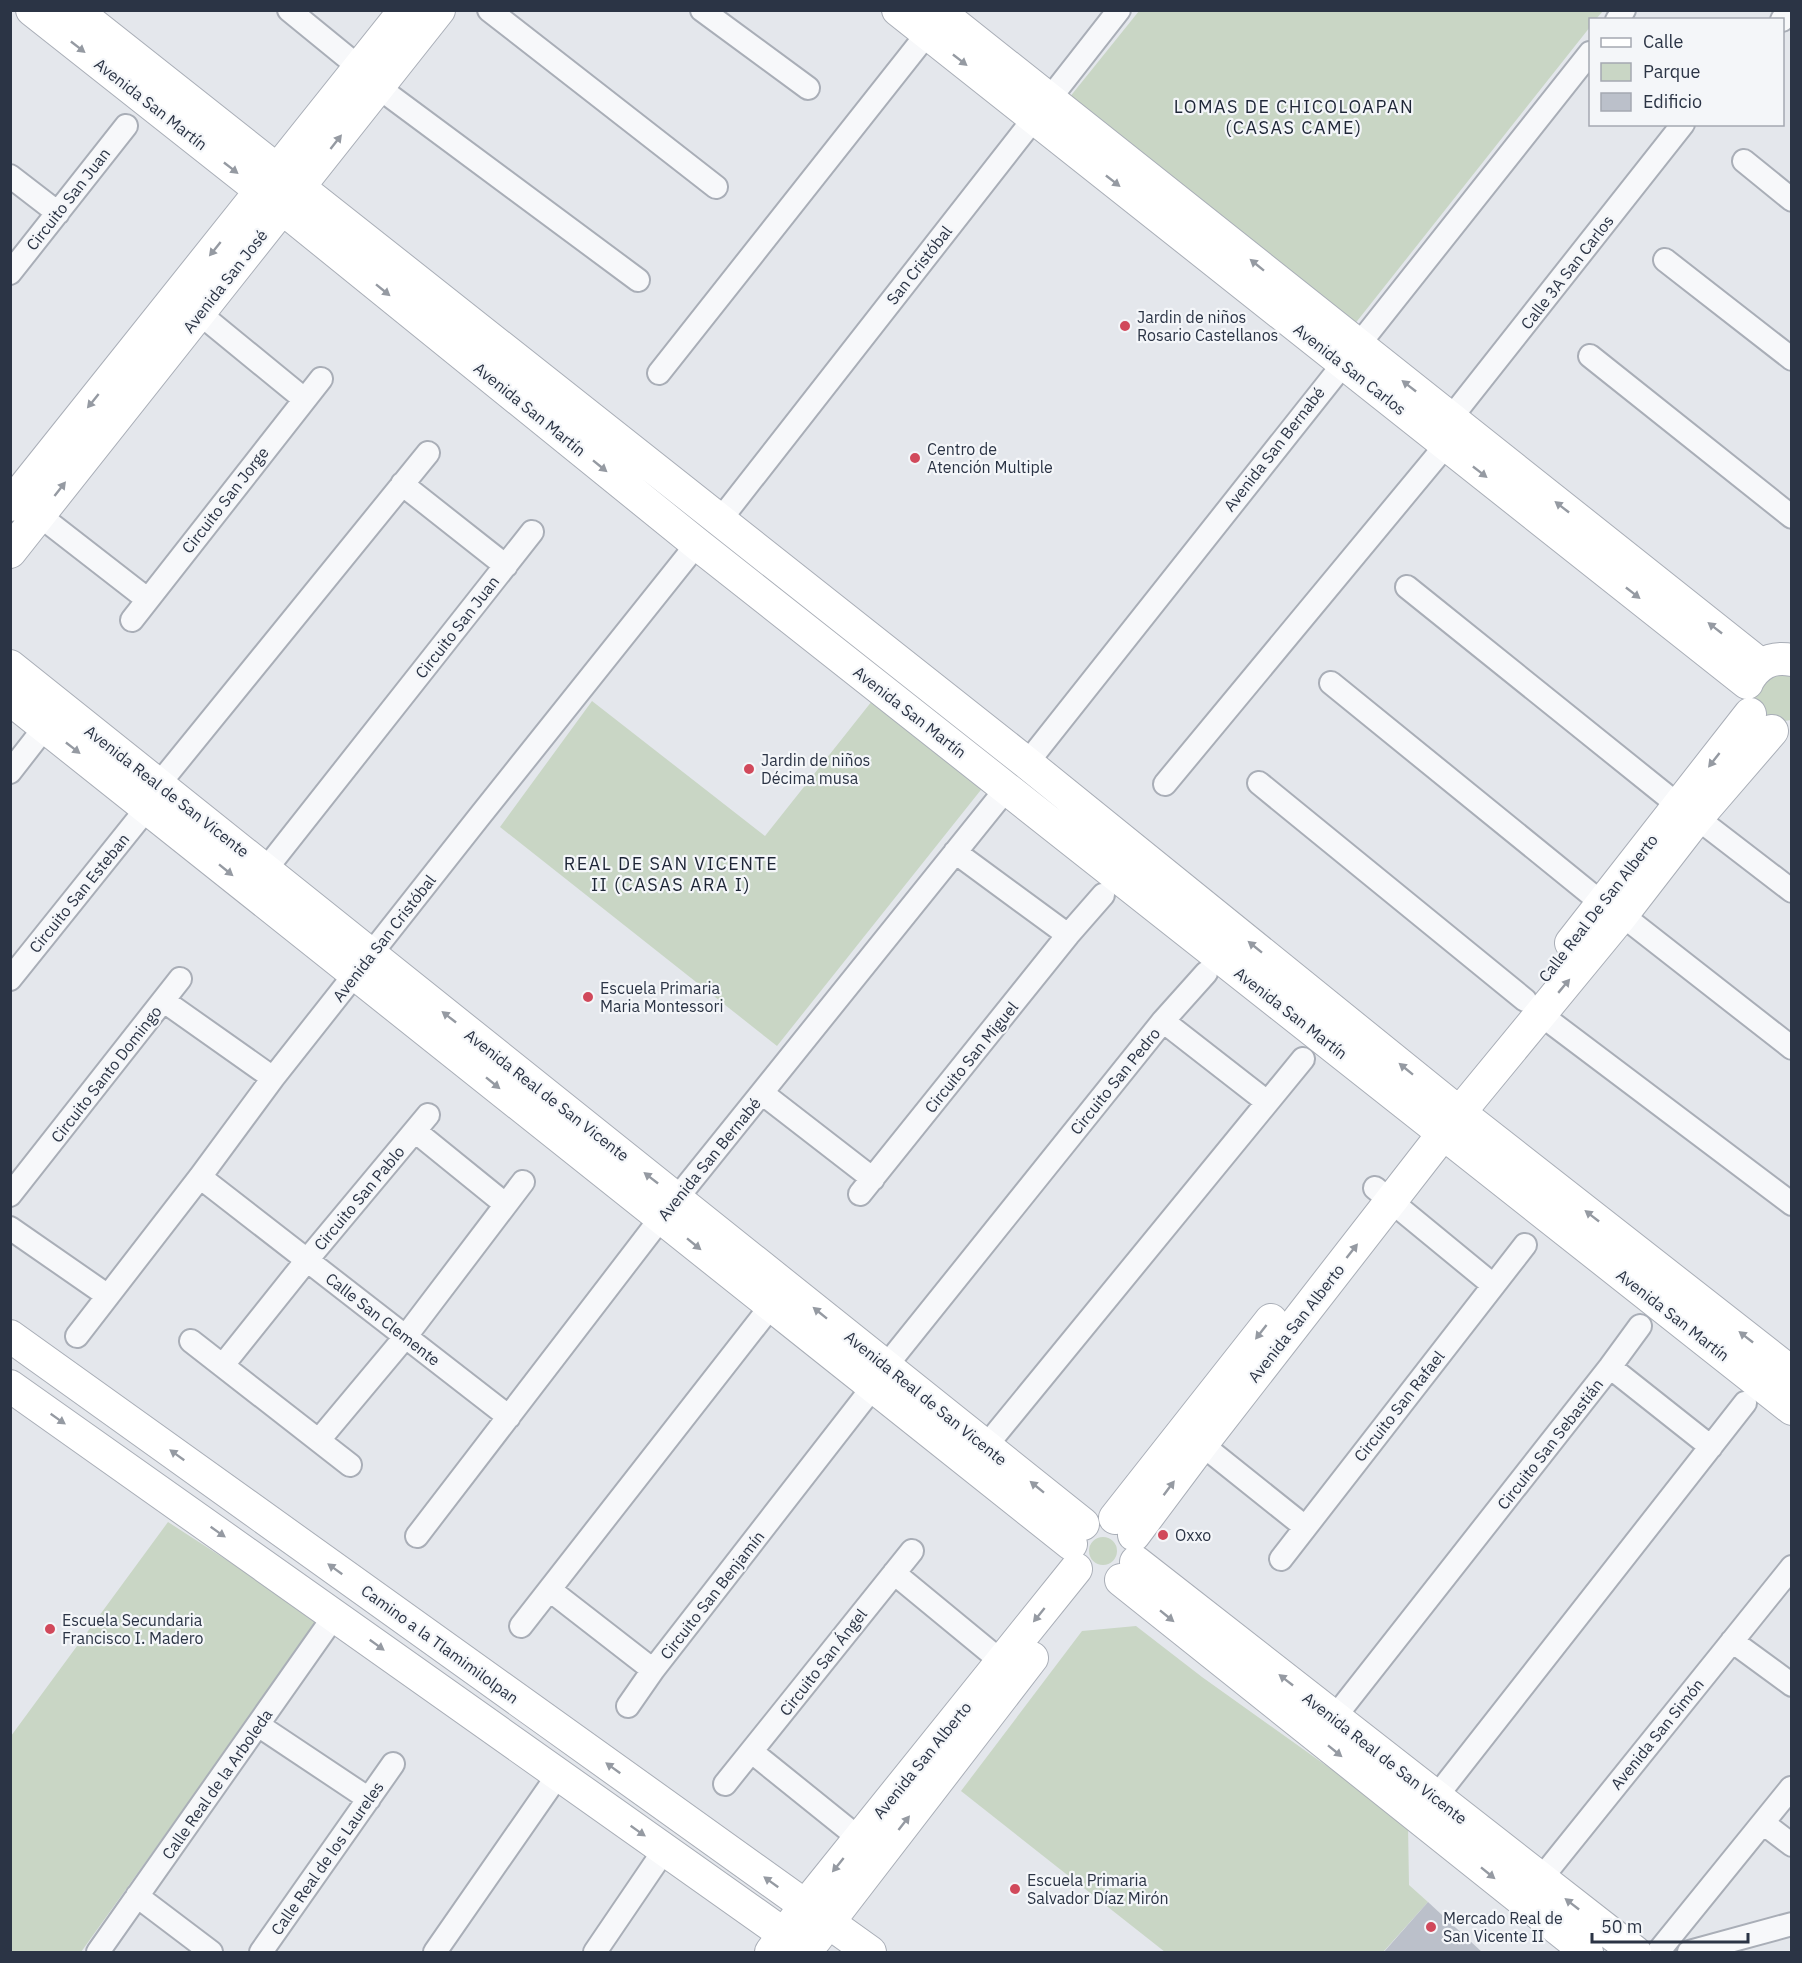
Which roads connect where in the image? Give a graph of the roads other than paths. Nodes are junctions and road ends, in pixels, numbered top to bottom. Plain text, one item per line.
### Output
1 (32, 10) edge
2 (75, 10) edge
3 (290, 10) edge
4 (405, 10) edge
5 (439, 10) edge
6 (489, 10) edge
7 (702, 10) edge
8 (898, 10) edge
9 (1119, 10) edge
10 (937, 17) edge
11 (1589, 54) edge
12 (369, 78) junction
13 (808, 88) dead end
14 (1042, 109) junction
15 (126, 126) dead end
16 (1681, 126) edge
17 (1744, 161) dead end
18 (10, 176) edge
19 (716, 187) dead end
20 (280, 190) junction
21 (1791, 200) edge
22 (58, 213) junction
23 (1665, 260) dead end
24 (10, 273) edge
25 (638, 280) dead end
26 (200, 314) junction
27 (1350, 354) junction
28 (1590, 356) dead end
29 (1791, 359) edge
30 (659, 373) dead end
31 (321, 379) dead end
32 (304, 399) junction
33 (1448, 432) junction
34 (428, 453) dead end
35 (402, 484) junction
36 (25, 510) edge
37 (1791, 517) edge
38 (720, 520) junction
39 (532, 532) dead end
40 (698, 544) junction
41 (10, 552) edge
42 (506, 566) junction
43 (1407, 586) dead end
44 (147, 599) junction
45 (132, 620) dead end
46 (1791, 660) edge
47 (10, 666) edge
48 (1754, 674) junction
49 (1331, 683) dead end
50 (10, 699) edge
51 (1771, 725) edge
52 (45, 727) junction
53 (1027, 763) junction
54 (10, 772) edge
55 (1259, 783) dead end
56 (1165, 784) dead end
57 (1007, 788) junction
58 (153, 796) junction
59 (1688, 812) junction
60 (955, 852) junction
61 (266, 869) junction
62 (1791, 891) edge
63 (1103, 895) dead end
64 (1613, 909) junction
65 (1068, 935) junction
66 (364, 965) junction
67 (1206, 973) dead end
68 (10, 979) edge
69 (180, 979) dead end
70 (164, 1001) junction
71 (1532, 1007) junction
72 (1163, 1021) junction
73 (1791, 1048) edge
74 (1303, 1059) dead end
75 (273, 1078) junction
76 (762, 1093) junction
77 (1267, 1102) junction
78 (1445, 1117) junction
79 (200, 1177) junction
80 (523, 1182) dead end
81 (10, 1195) edge
82 (1383, 1195) junction
83 (505, 1204) junction
84 (1791, 1204) edge
85 (669, 1208) junction
86 (10, 1228) edge
87 (1525, 1245) dead end
88 (307, 1260) junction
89 (1493, 1285) junction
90 (108, 1296) junction
91 (771, 1306) junction
92 (1640, 1326) dead end
93 (10, 1336) edge
94 (76, 1336) dead end
95 (405, 1336) junction
96 (191, 1341) dead end
97 (222, 1365) junction
98 (1610, 1367) junction
99 (1791, 1373) edge
100 (879, 1376) junction
101 (10, 1386) edge
102 (1745, 1403) dead end
103 (1791, 1409) edge
104 (509, 1417) junction
105 (1193, 1437) junction
106 (320, 1440) junction
107 (986, 1446) junction
108 (1711, 1447) junction
109 (350, 1465) dead end
110 (1305, 1527) junction
111 (417, 1536) dead end
112 (912, 1551) dead end
113 (1103, 1552) junction
114 (1281, 1558) dead end
115 (1791, 1567) edge
116 (894, 1573) junction
117 (550, 1590) junction
118 (335, 1615) junction
119 (521, 1626) dead end
120 (1732, 1641) junction
121 (1002, 1662) junction
122 (653, 1670) junction
123 (1791, 1685) edge
124 (628, 1706) dead end
125 (1334, 1718) junction
126 (258, 1725) junction
127 (752, 1752) junction
128 (393, 1764) dead end
129 (558, 1775) junction
130 (725, 1784) dead end
131 (1791, 1788) edge
132 (1436, 1797) junction
133 (369, 1799) junction
134 (1763, 1823) junction
135 (860, 1839) junction
136 (1791, 1845) edge
137 (665, 1849) junction
138 (1532, 1890) junction
139 (138, 1896) junction
140 (816, 1914) junction
141 (1791, 1924) edge
142 (795, 1948) edge
143 (98, 1953) edge
144 (211, 1953) edge
145 (261, 1953) edge
146 (435, 1953) edge
147 (595, 1953) edge
148 (870, 1953) edge
149 (1587, 1953) edge
150 (1635, 1953) edge
151 (1658, 1953) edge
152 (1689, 1953) edge

1 -> 20 street, Avenida San Martín
2 - 20 street, Avenida San Martín
3 - 12 street
4 - 12 street, Avenida San José
5 - 12 street, Avenida San José
6 - 19 street
7 - 13 street
8 - 10 street, Avenida San Carlos
9 - 14 street, San Cristóbal
10 - 14 street, Avenida San Carlos
10 - 30 street
11 - 27 street, Avenida San Bernabé
12 - 20 street, Avenida San José
12 - 25 street
14 - 27 street, Avenida San Carlos
14 - 38 street, San Cristóbal
15 - 22 street, Circuito San Juan
16 - 33 street, Calle 3A San Carlos
17 - 21 street
18 - 22 street
20 - 26 street, Avenida San José
20 -> 36 street, Avenida San José
20 - 38 street, Avenida San Martín
20 -> 40 street, Avenida San Martín
22 - 24 street, Circuito San Juan
23 - 29 street
26 - 32 street
36 -> 26 street, Avenida San José
27 - 33 street, Avenida San Carlos
27 - 53 street, Avenida San Bernabé
28 - 37 street
31 - 32 street, Circuito San Jorge
32 - 44 street, Circuito San Jorge
33 - 48 street, Avenida San Carlos
33 - 56 street, Calle 3A San Carlos
34 - 35 street
35 - 42 street, Circuito San Juan
35 - 58 street
36 - 41 street, Avenida San José
36 - 44 street
38 - 53 street, Avenida San Martín
39 - 42 street
40 - 57 street, Avenida San Martín
40 - 66 street, Avenida San Cristóbal
42 - 61 street, Circuito San Juan
43 - 59 street
44 - 45 street, Circuito San Jorge
46 - 48 street
47 - 58 street, Avenida Real de San Vicente
48 - 51 street
49 - 64 street
50 - 52 street, Avenida Real de San Vicente
51 - 59 street, Calle Real De San Alberto
52 - 54 street
52 -> 58 street, Avenida Real de San Vicente
78 -> 53 street, Avenida San Martín
55 - 71 street
57 - 60 street, Avenida San Bernabé
57 - 78 street, Avenida San Martín
58 - 61 street, Avenida Real de San Vicente
58 -> 66 street, Avenida Real de San Vicente
58 - 68 street, Circuito San Esteban
59 - 62 street
59 - 64 street, Calle Real De San Alberto
60 - 65 street
60 - 76 street, Avenida San Bernabé
61 - 66 street, Avenida Real de San Vicente
63 - 65 street, Circuito San Miguel
64 - 71 street, Calle Real De San Alberto
64 - 73 street
65 - 76 street, Circuito San Miguel
66 - 75 street, Avenida San Cristóbal
66 - 85 street, Avenida Real de San Vicente
67 - 72 street
69 - 70 street
70 - 75 street, Circuito Santo Domingo
70 - 81 street, Circuito Santo Domingo
71 - 78 street, Calle Real De San Alberto
71 - 84 street
72 - 77 street, Circuito San Pedro
72 - 100 street, Circuito San Pedro
74 - 77 street
75 - 79 street, Avenida San Cristóbal
76 - 85 street, Avenida San Bernabé
77 - 107 street
78 - 82 street, Avenida San Alberto
99 -> 78 street, Avenida San Martín
78 - 103 street, Avenida San Martín
79 - 88 street, Calle San Clemente
79 - 90 street, Avenida San Cristóbal
80 - 83 street
82 - 89 street
82 - 105 street, Avenida San Alberto
83 - 88 street, Circuito San Pablo
83 - 95 street
85 -> 91 street, Avenida Real de San Vicente
100 -> 85 street, Avenida Real de San Vicente
85 - 104 street, Avenida San Bernabé
86 - 90 street
87 - 89 street, Circuito San Rafael
88 - 95 street, Calle San Clemente
88 - 97 street, Circuito San Pablo
89 - 110 street, Circuito San Rafael
90 - 94 street, Avenida San Cristóbal
91 - 100 street, Avenida Real de San Vicente
91 - 117 street
92 - 98 street
140 -> 93 street, Camino a la Tlamimilolpan
95 - 104 street, Calle San Clemente
95 - 106 street
96 - 97 street
97 - 106 street
98 - 108 street, Circuito San Sebastián
98 - 125 street, Circuito San Sebastián
100 - 107 street, Avenida Real de San Vicente
100 - 113 street, Avenida Real de San Vicente
100 - 122 street, Circuito San Benjamín
101 -> 118 street
102 - 108 street
104 - 111 street, Avenida San Bernabé
105 - 110 street
105 - 113 street, Avenida San Alberto
106 - 109 street
113 -> 107 street, Avenida Real de San Vicente
108 - 132 street
110 - 114 street, Circuito San Rafael
112 - 116 street, Circuito San Ángel
113 -> 121 street, Avenida San Alberto
125 -> 113 street, Avenida Real de San Vicente
113 -> 138 street, Avenida Real de San Vicente
140 -> 113 street, Avenida San Alberto
115 - 120 street, Avenida San Simón
116 - 121 street
116 - 127 street, Circuito San Ángel
117 - 119 street
117 - 122 street, Circuito San Benjamín
118 - 126 street, Calle Real de la Arboleda
118 -> 129 street
120 - 123 street
120 - 138 street, Avenida San Simón
121 - 135 street, Avenida San Alberto
122 - 124 street
125 - 132 street, Avenida Real de San Vicente
126 - 133 street
126 - 139 street, Calle Real de la Arboleda
127 - 130 street, Circuito San Ángel
127 - 135 street
128 - 133 street, Calle Real de los Laureles
129 -> 137 street
129 - 146 street
131 - 134 street
132 - 138 street, Avenida Real de San Vicente
133 - 145 street, Calle Real de los Laureles
134 - 136 street
134 - 151 street
135 -> 140 street, Avenida San Alberto
137 - 142 street
137 - 147 street
138 - 149 street, Avenida Real de San Vicente
150 -> 138 street, Avenida Real de San Vicente
139 - 143 street, Calle Real de la Arboleda
139 - 144 street
140 - 142 street, Avenida San Alberto
140 - 148 street, Camino a la Tlamimilolpan
141 - 152 street

